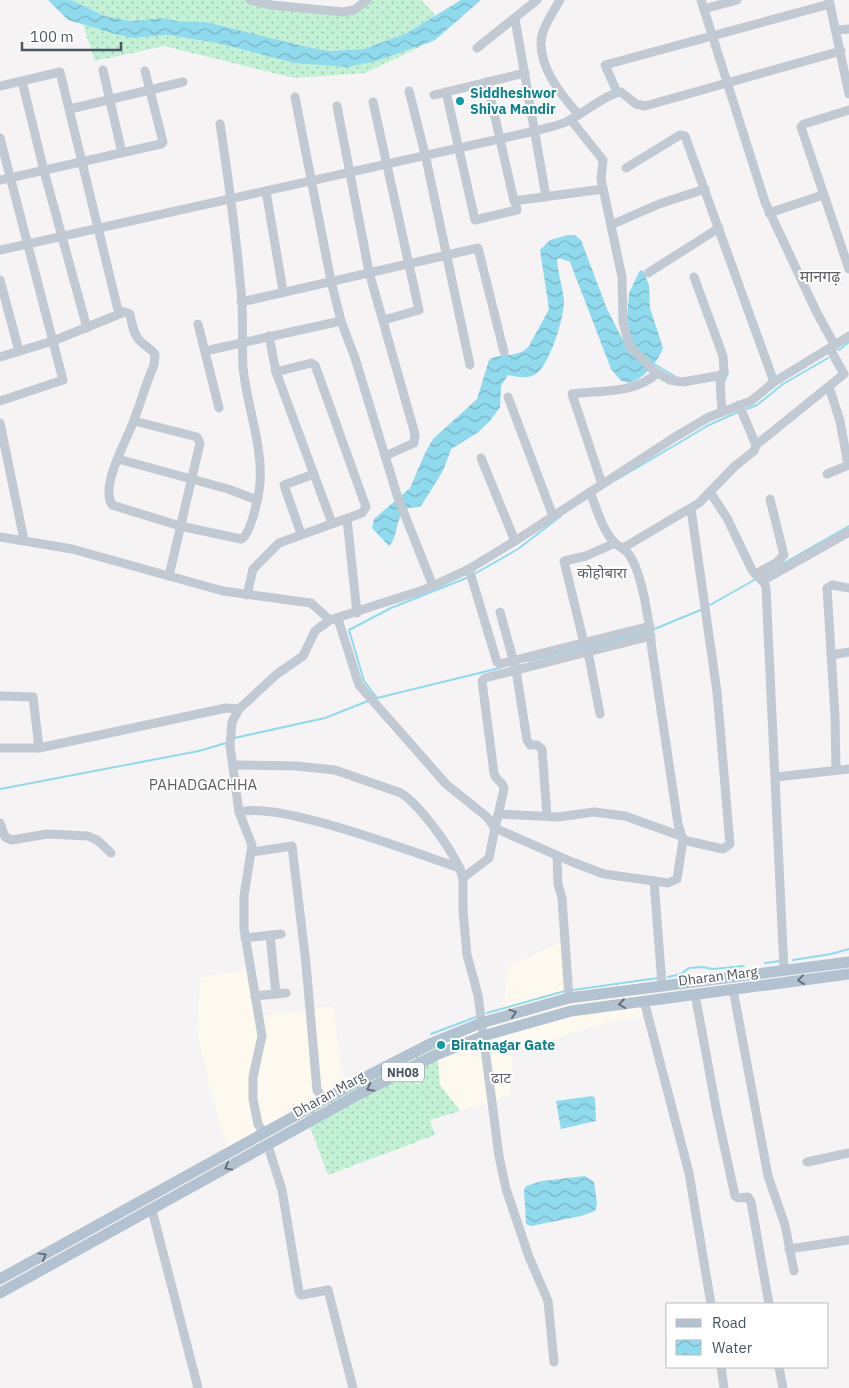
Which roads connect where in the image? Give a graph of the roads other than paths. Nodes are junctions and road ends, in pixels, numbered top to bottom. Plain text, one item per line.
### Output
1 (250, 0) edge
2 (367, 0) edge
3 (537, 0) edge
4 (560, 0) edge
5 (736, 0) edge
6 (830, 2) edge
7 (702, 4) edge
8 (515, 19) junction
9 (849, 29) edge
10 (836, 30) junction
11 (711, 35) junction
12 (478, 48) dead end
13 (841, 52) junction
14 (103, 70) dead end
15 (145, 71) dead end
16 (525, 73) junction
17 (22, 81) junction
18 (183, 82) dead end
19 (487, 82) junction
20 (726, 83) junction
21 (0, 86) edge
22 (150, 90) junction
23 (409, 91) dead end
24 (446, 92) junction
25 (617, 92) junction
26 (849, 94) edge
27 (434, 95) dead end
28 (295, 97) dead end
29 (109, 100) junction
30 (373, 102) dead end
31 (337, 106) dead end
32 (70, 109) junction
33 (849, 110) edge
34 (575, 118) junction
35 (220, 124) dead end
36 (536, 131) junction
37 (0, 138) edge
38 (500, 138) junction
39 (460, 147) junction
40 (122, 153) junction
41 (425, 154) junction
42 (82, 162) junction
43 (385, 164) junction
44 (626, 168) dead end
45 (44, 171) junction
46 (349, 172) junction
47 (10, 178) junction
48 (0, 180) edge
49 (312, 180) junction
50 (602, 189) junction
51 (705, 189) junction
52 (266, 191) junction
53 (823, 195) junction
54 (546, 197) junction
55 (231, 198) junction
56 (515, 201) junction
57 (769, 213) junction
58 (610, 225) junction
59 (98, 228) junction
60 (719, 228) junction
61 (61, 237) junction
62 (28, 244) junction
63 (0, 250) edge
64 (446, 255) junction
65 (407, 264) junction
66 (849, 270) edge
67 (369, 272) junction
68 (648, 273) dead end
69 (694, 277) dead end
70 (0, 280) edge
71 (331, 281) junction
72 (283, 291) junction
73 (242, 302) junction
74 (122, 313) junction
75 (384, 320) junction
76 (341, 321) junction
77 (198, 324) dead end
78 (87, 328) junction
79 (269, 336) junction
80 (849, 336) edge
81 (244, 340) junction
82 (53, 341) junction
83 (833, 348) junction
84 (19, 351) junction
85 (205, 351) junction
86 (504, 352) dead end
87 (0, 357) edge
88 (470, 365) dead end
89 (276, 372) junction
90 (655, 372) junction
91 (722, 375) junction
92 (774, 382) junction
93 (829, 387) junction
94 (508, 397) dead end
95 (0, 401) edge
96 (739, 406) junction
97 (218, 408) dead end
98 (722, 412) junction
99 (845, 420) edge
100 (134, 421) junction
101 (0, 422) edge
102 (756, 444) junction
103 (385, 456) junction
104 (481, 458) dead end
105 (118, 459) junction
106 (848, 465) edge
107 (314, 474) junction
108 (827, 474) dead end
109 (191, 479) junction
110 (602, 484) junction
111 (590, 492) junction
112 (710, 492) junction
113 (770, 499) dead end
114 (257, 500) junction
115 (691, 509) junction
116 (553, 516) junction
117 (347, 519) junction
118 (332, 523) junction
119 (180, 526) junction
120 (849, 532) edge
121 (301, 534) junction
122 (0, 537) edge
123 (24, 540) junction
124 (515, 542) junction
125 (619, 546) junction
126 (469, 569) junction
127 (755, 574) junction
128 (169, 576) junction
129 (762, 582) junction
130 (432, 586) junction
131 (849, 588) edge
132 (247, 595) junction
133 (500, 612) dead end
134 (357, 613) junction
135 (334, 620) junction
136 (650, 626) junction
137 (651, 636) junction
138 (584, 643) junction
139 (588, 652) junction
140 (849, 652) edge
141 (831, 654) junction
142 (515, 665) junction
143 (0, 696) edge
144 (239, 709) junction
145 (600, 714) dead end
146 (0, 748) edge
147 (39, 748) junction
148 (233, 765) junction
149 (849, 769) edge
150 (836, 770) junction
151 (776, 777) junction
152 (238, 812) junction
153 (498, 814) junction
154 (547, 816) junction
155 (0, 823) edge
156 (495, 828) junction
157 (682, 838) junction
158 (252, 852) junction
159 (111, 853) dead end
160 (557, 856) junction
161 (460, 868) junction
162 (463, 878) junction
163 (654, 881) junction
164 (280, 934) dead end
165 (270, 935) junction
166 (245, 938) junction
167 (849, 962) edge
168 (784, 970) junction
169 (849, 974) edge
170 (662, 985) junction
171 (733, 989) junction
172 (286, 993) dead end
173 (276, 994) junction
174 (695, 994) junction
175 (254, 996) junction
176 (569, 998) junction
177 (644, 1000) junction
178 (481, 1023) junction
179 (483, 1036) junction
180 (324, 1100) junction
181 (264, 1134) junction
182 (268, 1146) junction
183 (849, 1153) edge
184 (807, 1162) dead end
185 (152, 1210) junction
186 (849, 1240) edge
187 (789, 1249) junction
188 (794, 1270) dead end
189 (0, 1279) edge
190 (0, 1293) edge
191 (711, 1303) edge
192 (769, 1303) edge
193 (554, 1362) dead end
194 (721, 1368) edge
195 (779, 1368) edge
196 (198, 1388) edge
197 (353, 1388) edge
198 (724, 1388) edge
199 (783, 1388) edge

1 - 2 street
3 - 8 street
4 - 34 street
5 - 7 street
6 - 10 street
6 - 11 street
7 - 11 street
8 - 12 street
8 - 16 street
9 - 10 street
10 - 13 street
11 - 20 street
11 - 25 street
13 - 20 street
13 - 26 street
14 - 29 street
15 - 22 street
16 - 19 street
16 - 36 street
17 - 21 street
17 - 32 street
17 - 45 street
18 - 22 street
19 - 24 street
19 - 38 street
20 - 25 street
20 - 57 street
22 - 29 street
22 - 40 street
23 - 41 street
24 - 27 street
24 - 39 street
25 - 34 street
28 - 49 street
29 - 32 street
29 - 40 street
30 - 43 street
31 - 46 street
32 - 42 street
33 - 53 street
34 - 36 street
34 - 50 street
35 - 55 street
36 - 38 street
36 - 54 street
37 - 47 street
38 - 39 street
38 - 56 street
39 - 41 street
39 - 56 street
40 - 42 street
41 - 43 street
41 - 64 street
42 - 45 street
42 - 59 street
43 - 46 street
43 - 65 street
44 - 51 street
45 - 47 street
45 - 61 street
46 - 49 street
46 - 67 street
47 - 48 street
47 - 62 street
49 - 52 street
49 - 71 street
50 - 54 street
50 - 58 street
51 - 58 street
51 - 60 street
52 - 55 street
52 - 72 street
53 - 57 street
53 - 66 street
54 - 56 street
55 - 59 street
55 - 73 street
57 - 83 street
58 - 90 street
59 - 61 street
59 - 74 street
60 - 68 street
60 - 92 street
61 - 62 street
61 - 78 street
62 - 63 street
62 - 82 street
64 - 65 street
64 - 86 street
64 - 88 street
65 - 67 street
65 - 75 street
67 - 71 street
67 - 75 street
69 - 91 street
70 - 84 street
71 - 72 street
71 - 76 street
72 - 73 street
73 - 81 street
74 - 78 street
74 - 100 street
75 - 103 street
76 - 79 street
76 - 103 street
77 - 85 street
78 - 82 street
79 - 81 street
79 - 89 street
80 - 83 street
81 - 85 street
81 - 114 street
82 - 84 street
82 - 95 street
83 - 92 street
83 - 93 street
84 - 87 street
85 - 97 street
89 - 107 street
89 - 117 street
90 - 91 street
90 - 110 street
91 - 98 street
92 - 96 street
93 - 99 street
93 - 102 street
94 - 116 street
96 - 98 street
96 - 102 street
98 - 110 street
99 - 106 street
100 - 105 street
100 - 109 street
101 - 123 street
102 - 112 street
103 - 130 street
104 - 124 street
105 - 109 street
105 - 119 street
106 - 108 street
107 - 118 street
107 - 121 street
109 - 114 street
109 - 119 street
110 - 111 street
111 - 116 street
111 - 125 street
112 - 115 street
112 - 127 street
113 - 127 street
114 - 119 street
115 - 125 street
115 - 157 street
116 - 124 street
117 - 118 street
117 - 134 street
118 - 121 street
119 - 128 street
120 - 129 street
121 - 132 street
122 - 123 street
123 - 128 street
124 - 126 street
125 - 136 street
125 - 138 street
126 - 130 street
126 - 142 street
127 - 129 street
128 - 132 street
129 - 151 street
130 - 134 street
131 - 141 street
132 - 135 street
133 - 142 street
134 - 135 street
135 - 144 street
135 - 156 street
136 - 137 street
136 - 138 street
137 - 139 street
137 - 157 street
138 - 142 street
139 - 142 street
139 - 145 street
140 - 141 street
141 - 150 street
142 - 153 street
142 - 154 street
143 - 147 street
144 - 147 street
144 - 148 street
146 - 147 street
148 - 152 street
148 - 161 street
149 - 150 street
150 - 151 street
151 - 168 street
152 - 158 street
152 - 161 street
153 - 154 street
153 - 156 street
154 - 157 street
155 - 159 street
156 - 160 street
156 - 162 street
157 - 163 street
158 - 166 street
158 - 180 street
160 - 163 street
160 - 176 street
161 - 162 street
162 - 178 street
163 - 170 street
164 - 165 street
165 - 166 street
165 - 173 street
166 - 175 street
167 - 168 main road, Dharan Marg / NH08
168 - 170 main road, Dharan Marg / NH08
169 -> 171 main road, Dharan Marg / NH08
170 - 176 main road, Dharan Marg / NH08
171 - 174 main road, Dharan Marg / NH08
171 - 187 street
172 - 173 street
173 - 175 street
174 - 177 main road, Dharan Marg / NH08
174 - 192 street
175 - 181 street
178 -> 176 main road, Dharan Marg / NH08
177 -> 179 main road, Dharan Marg / NH08
177 - 191 street
178 - 179 street
178 - 180 main road, Dharan Marg / NH08
179 -> 182 main road, Dharan Marg / NH08
179 - 193 street
180 - 181 main road, Dharan Marg / NH08
189 -> 181 main road, Dharan Marg / NH08
182 -> 185 main road, Dharan Marg / NH08
182 - 197 street
183 - 184 street
185 - 190 main road, Dharan Marg / NH08
185 - 196 street
186 - 187 street
187 - 188 street
194 - 198 street
195 - 199 street

